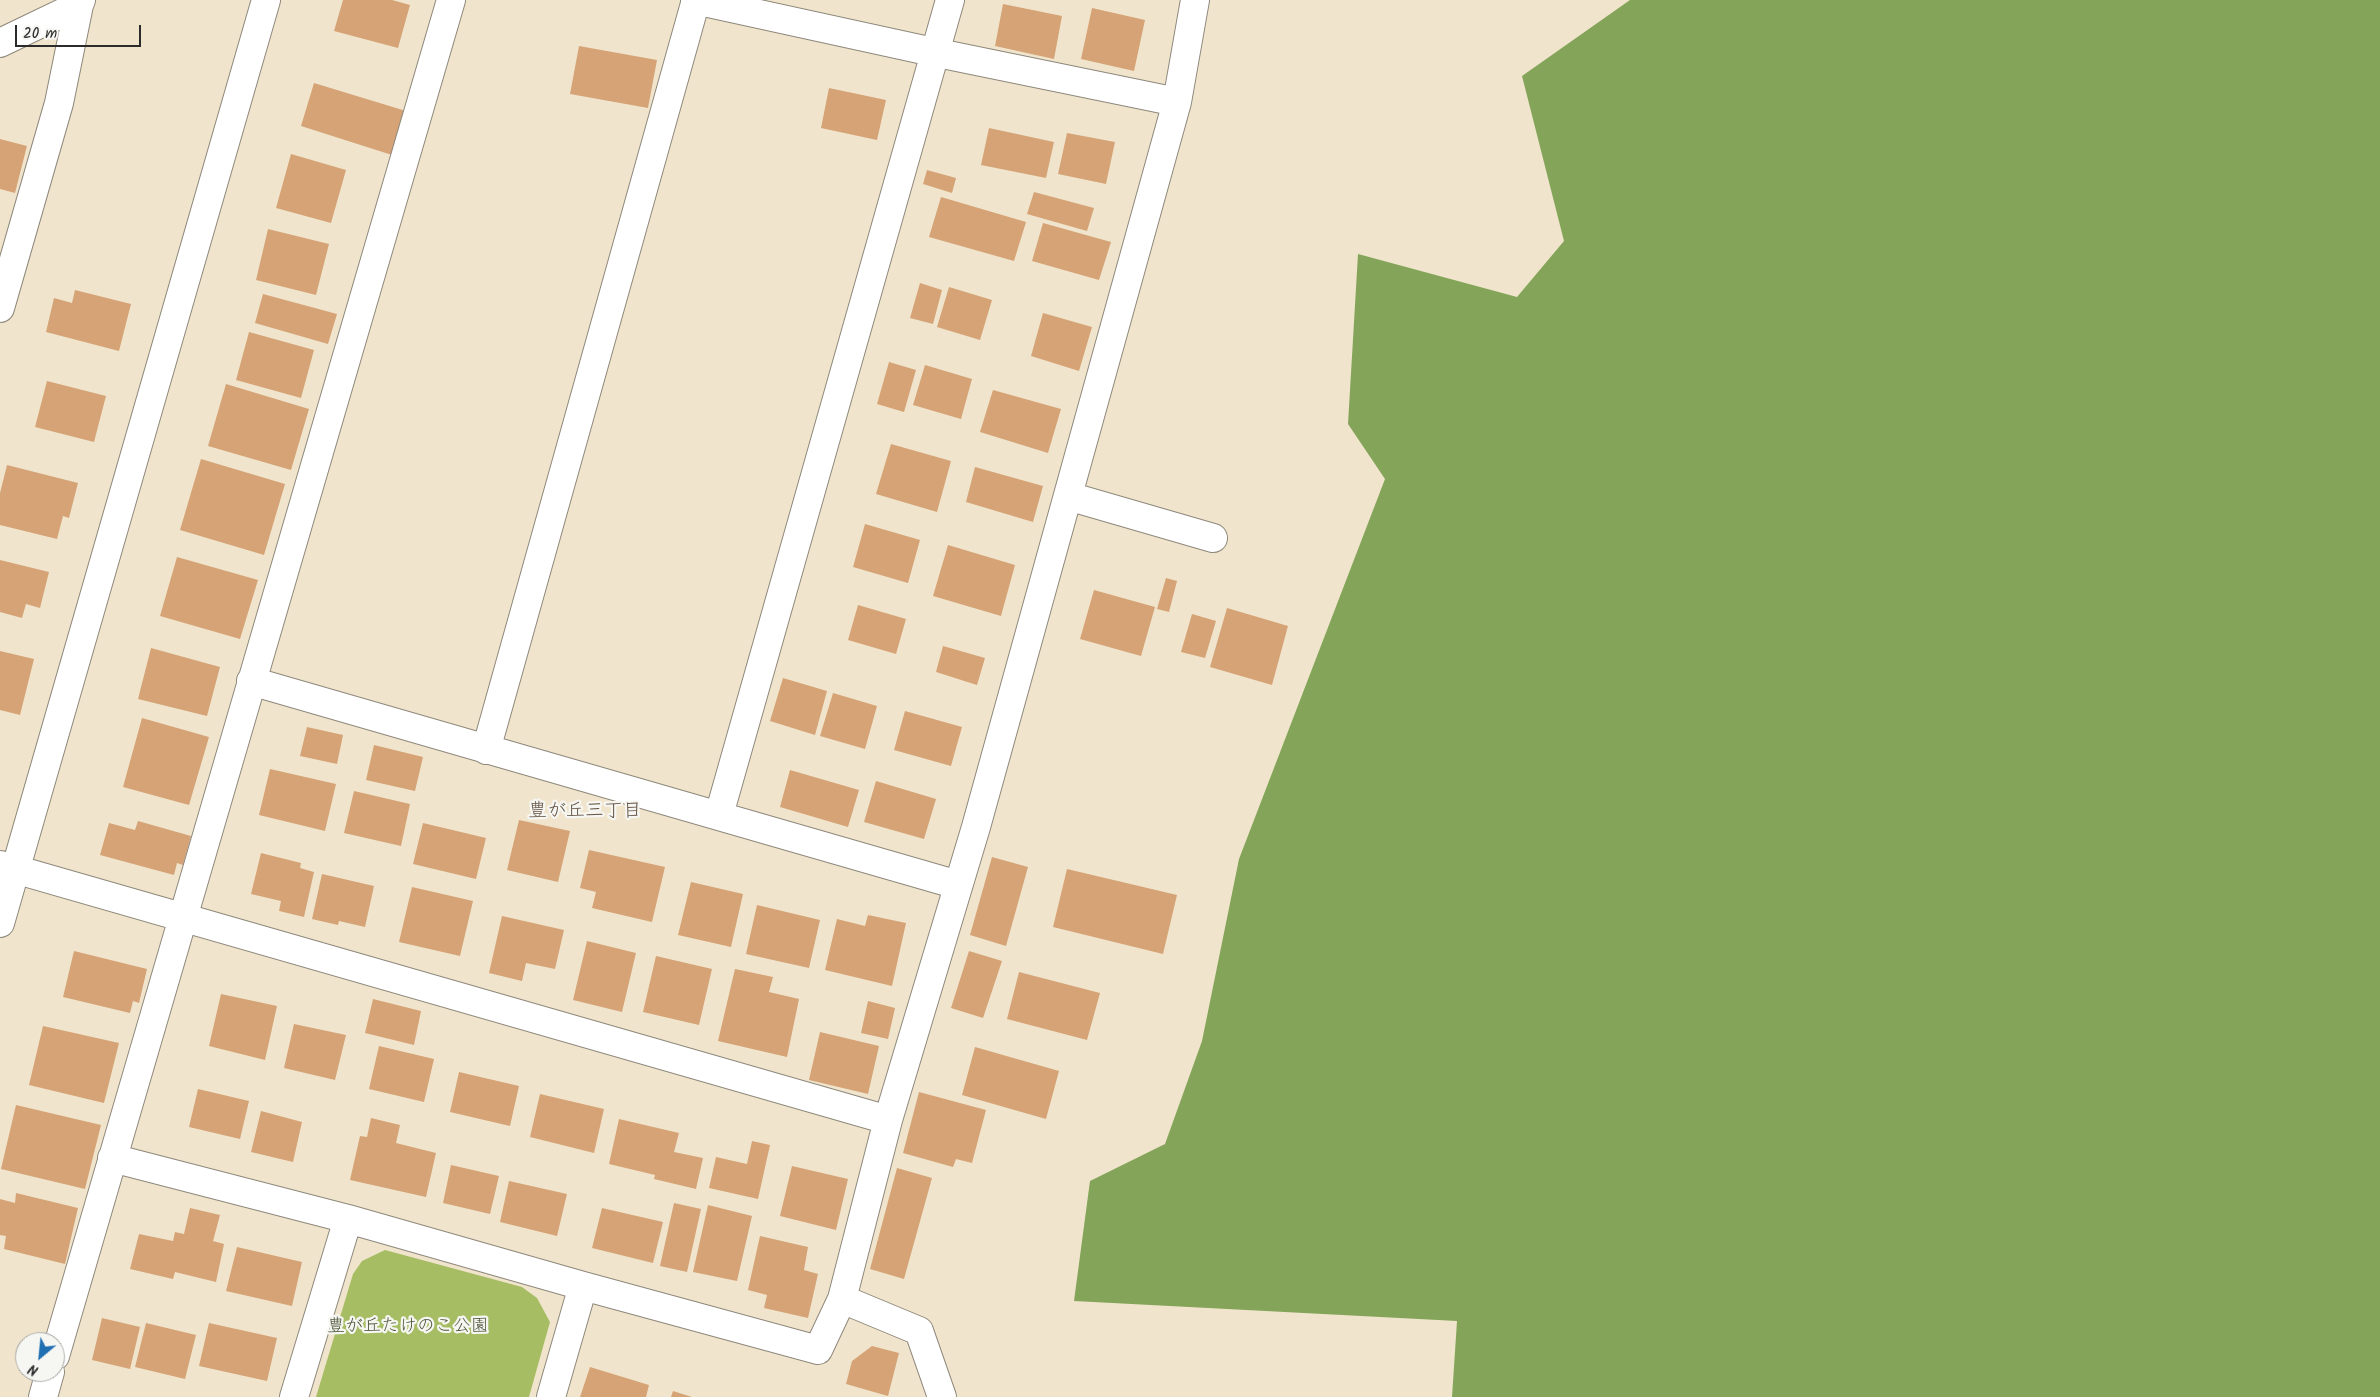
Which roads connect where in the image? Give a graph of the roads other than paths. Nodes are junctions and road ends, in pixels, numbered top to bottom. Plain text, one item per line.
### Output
1 (266, 0) edge
2 (451, 0) edge
3 (696, 0) edge
4 (950, 0) edge
5 (1195, 0) edge
6 (80, 3) edge
7 (0, 43) edge
8 (933, 52) junction
9 (1176, 102) junction
10 (0, 308) edge
11 (1068, 496) junction
12 (1213, 538) dead end
13 (251, 681) junction
14 (486, 750) junction
15 (719, 815) junction
16 (8, 867) edge
17 (958, 885) junction
18 (182, 916) junction
19 (0, 923) edge
20 (888, 1120) junction
21 (112, 1158) junction
22 (348, 1219) junction
23 (583, 1286) junction
24 (842, 1299) junction
25 (62, 1332) edge
26 (47, 1382) edge
27 (43, 1397) edge
28 (294, 1397) edge
29 (551, 1397) edge
30 (942, 1397) edge

1 - 16 street
2 - 13 street
3 - 8 street
3 - 14 street
4 - 8 street
5 - 9 street
6 - 7 street
6 - 10 street
8 - 9 street
8 - 15 street
9 - 11 street
11 - 12 street
11 - 17 street
13 - 14 street
13 - 18 street
14 - 15 street
15 - 17 street
16 - 18 street
16 - 19 street
17 - 20 street
18 - 20 street
18 - 21 street
20 - 24 street
21 - 22 street
21 - 25 street
22 - 23 street
22 - 28 street
23 - 24 street
23 - 29 street
24 - 30 street
26 - 27 street

